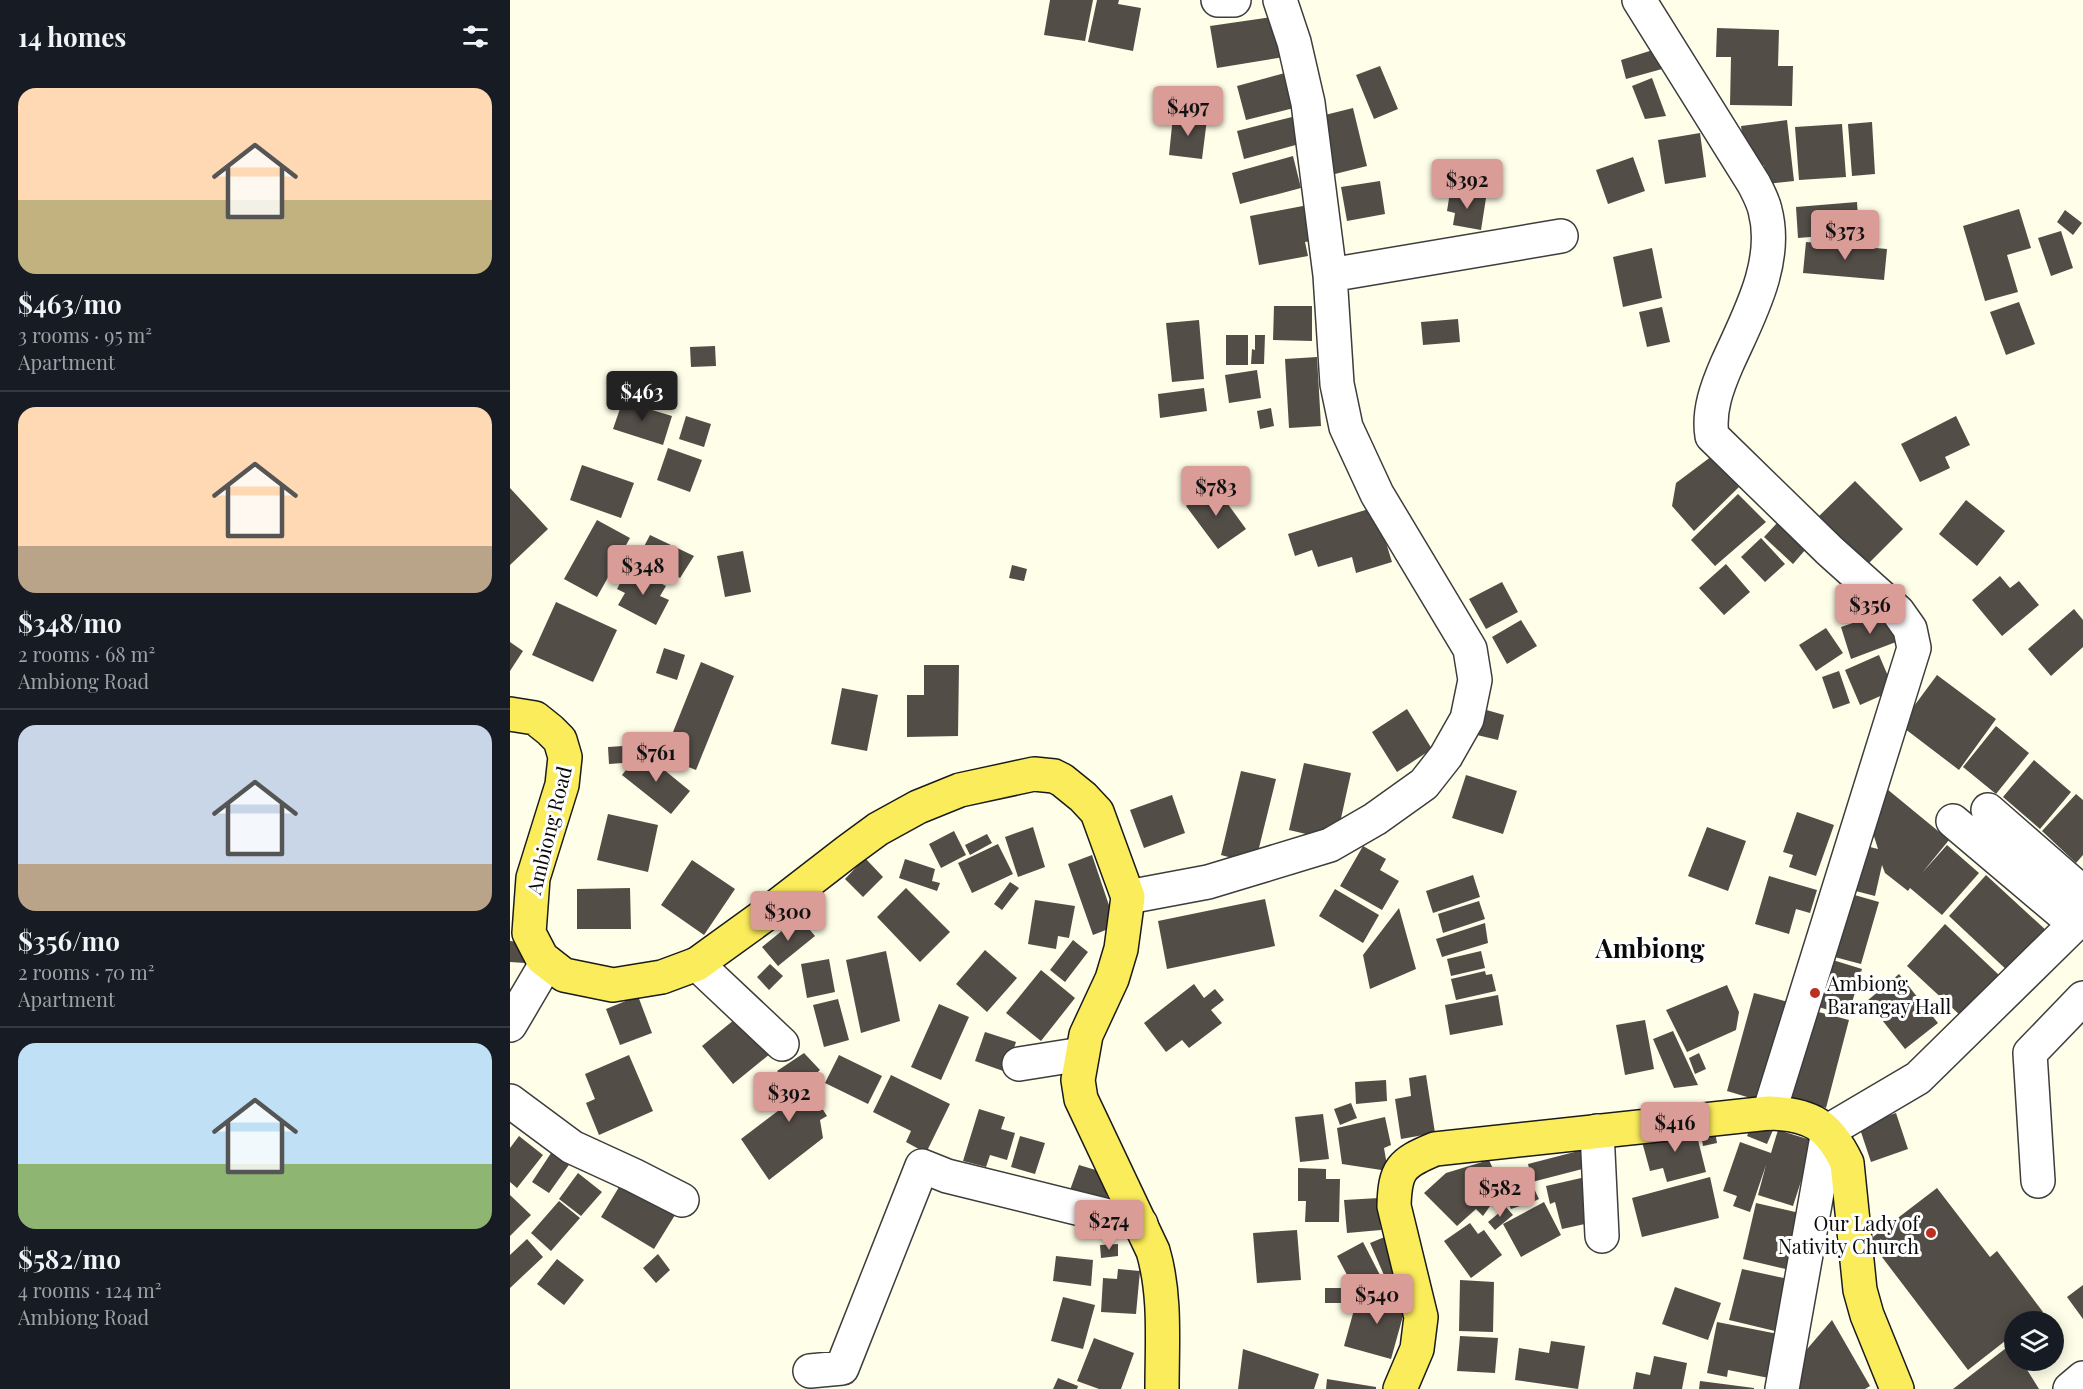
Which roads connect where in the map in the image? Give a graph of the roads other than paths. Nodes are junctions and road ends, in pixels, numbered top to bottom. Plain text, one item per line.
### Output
1 (1218, 0) edge
2 (1234, 0) edge
3 (1280, 0) edge
4 (1639, 0) edge
5 (1561, 236) dead end
6 (1330, 275) junction
7 (510, 714) edge
8 (1989, 810) dead end
9 (1953, 821) dead end
10 (1128, 897) junction
11 (2079, 924) edge
12 (547, 962) junction
13 (697, 963) junction
14 (2083, 998) edge
15 (510, 1025) edge
16 (782, 1044) dead end
17 (1082, 1054) junction
18 (1019, 1064) dead end
19 (510, 1101) edge
20 (1769, 1113) junction
21 (1597, 1131) junction
22 (1828, 1131) junction
23 (2038, 1181) dead end
24 (682, 1200) dead end
25 (1141, 1224) junction
26 (1602, 1236) dead end
27 (810, 1371) dead end
28 (2083, 1378) edge
29 (1162, 1389) edge
30 (1400, 1389) edge
31 (1782, 1389) edge
32 (1897, 1389) edge
33 (2070, 1389) edge

1 - 2 street
3 - 6 street
4 - 20 street
5 - 6 street
6 - 10 street
7 - 12 main road, Ambiong Road
8 - 11 street
9 - 11 street
10 - 13 main road, Ambiong Road
10 - 17 main road, Ambiong Road
11 - 22 street
12 - 13 main road, Ambiong Road
12 - 15 street
13 - 16 street
14 - 23 street
17 - 18 street
17 - 25 main road, Ambiong Road
19 - 24 street
20 - 21 main road
20 - 22 main road
21 - 26 street
21 - 30 main road
22 - 31 street
22 - 32 main road
25 - 27 street
25 - 29 main road, Ambiong Road
28 - 33 street

